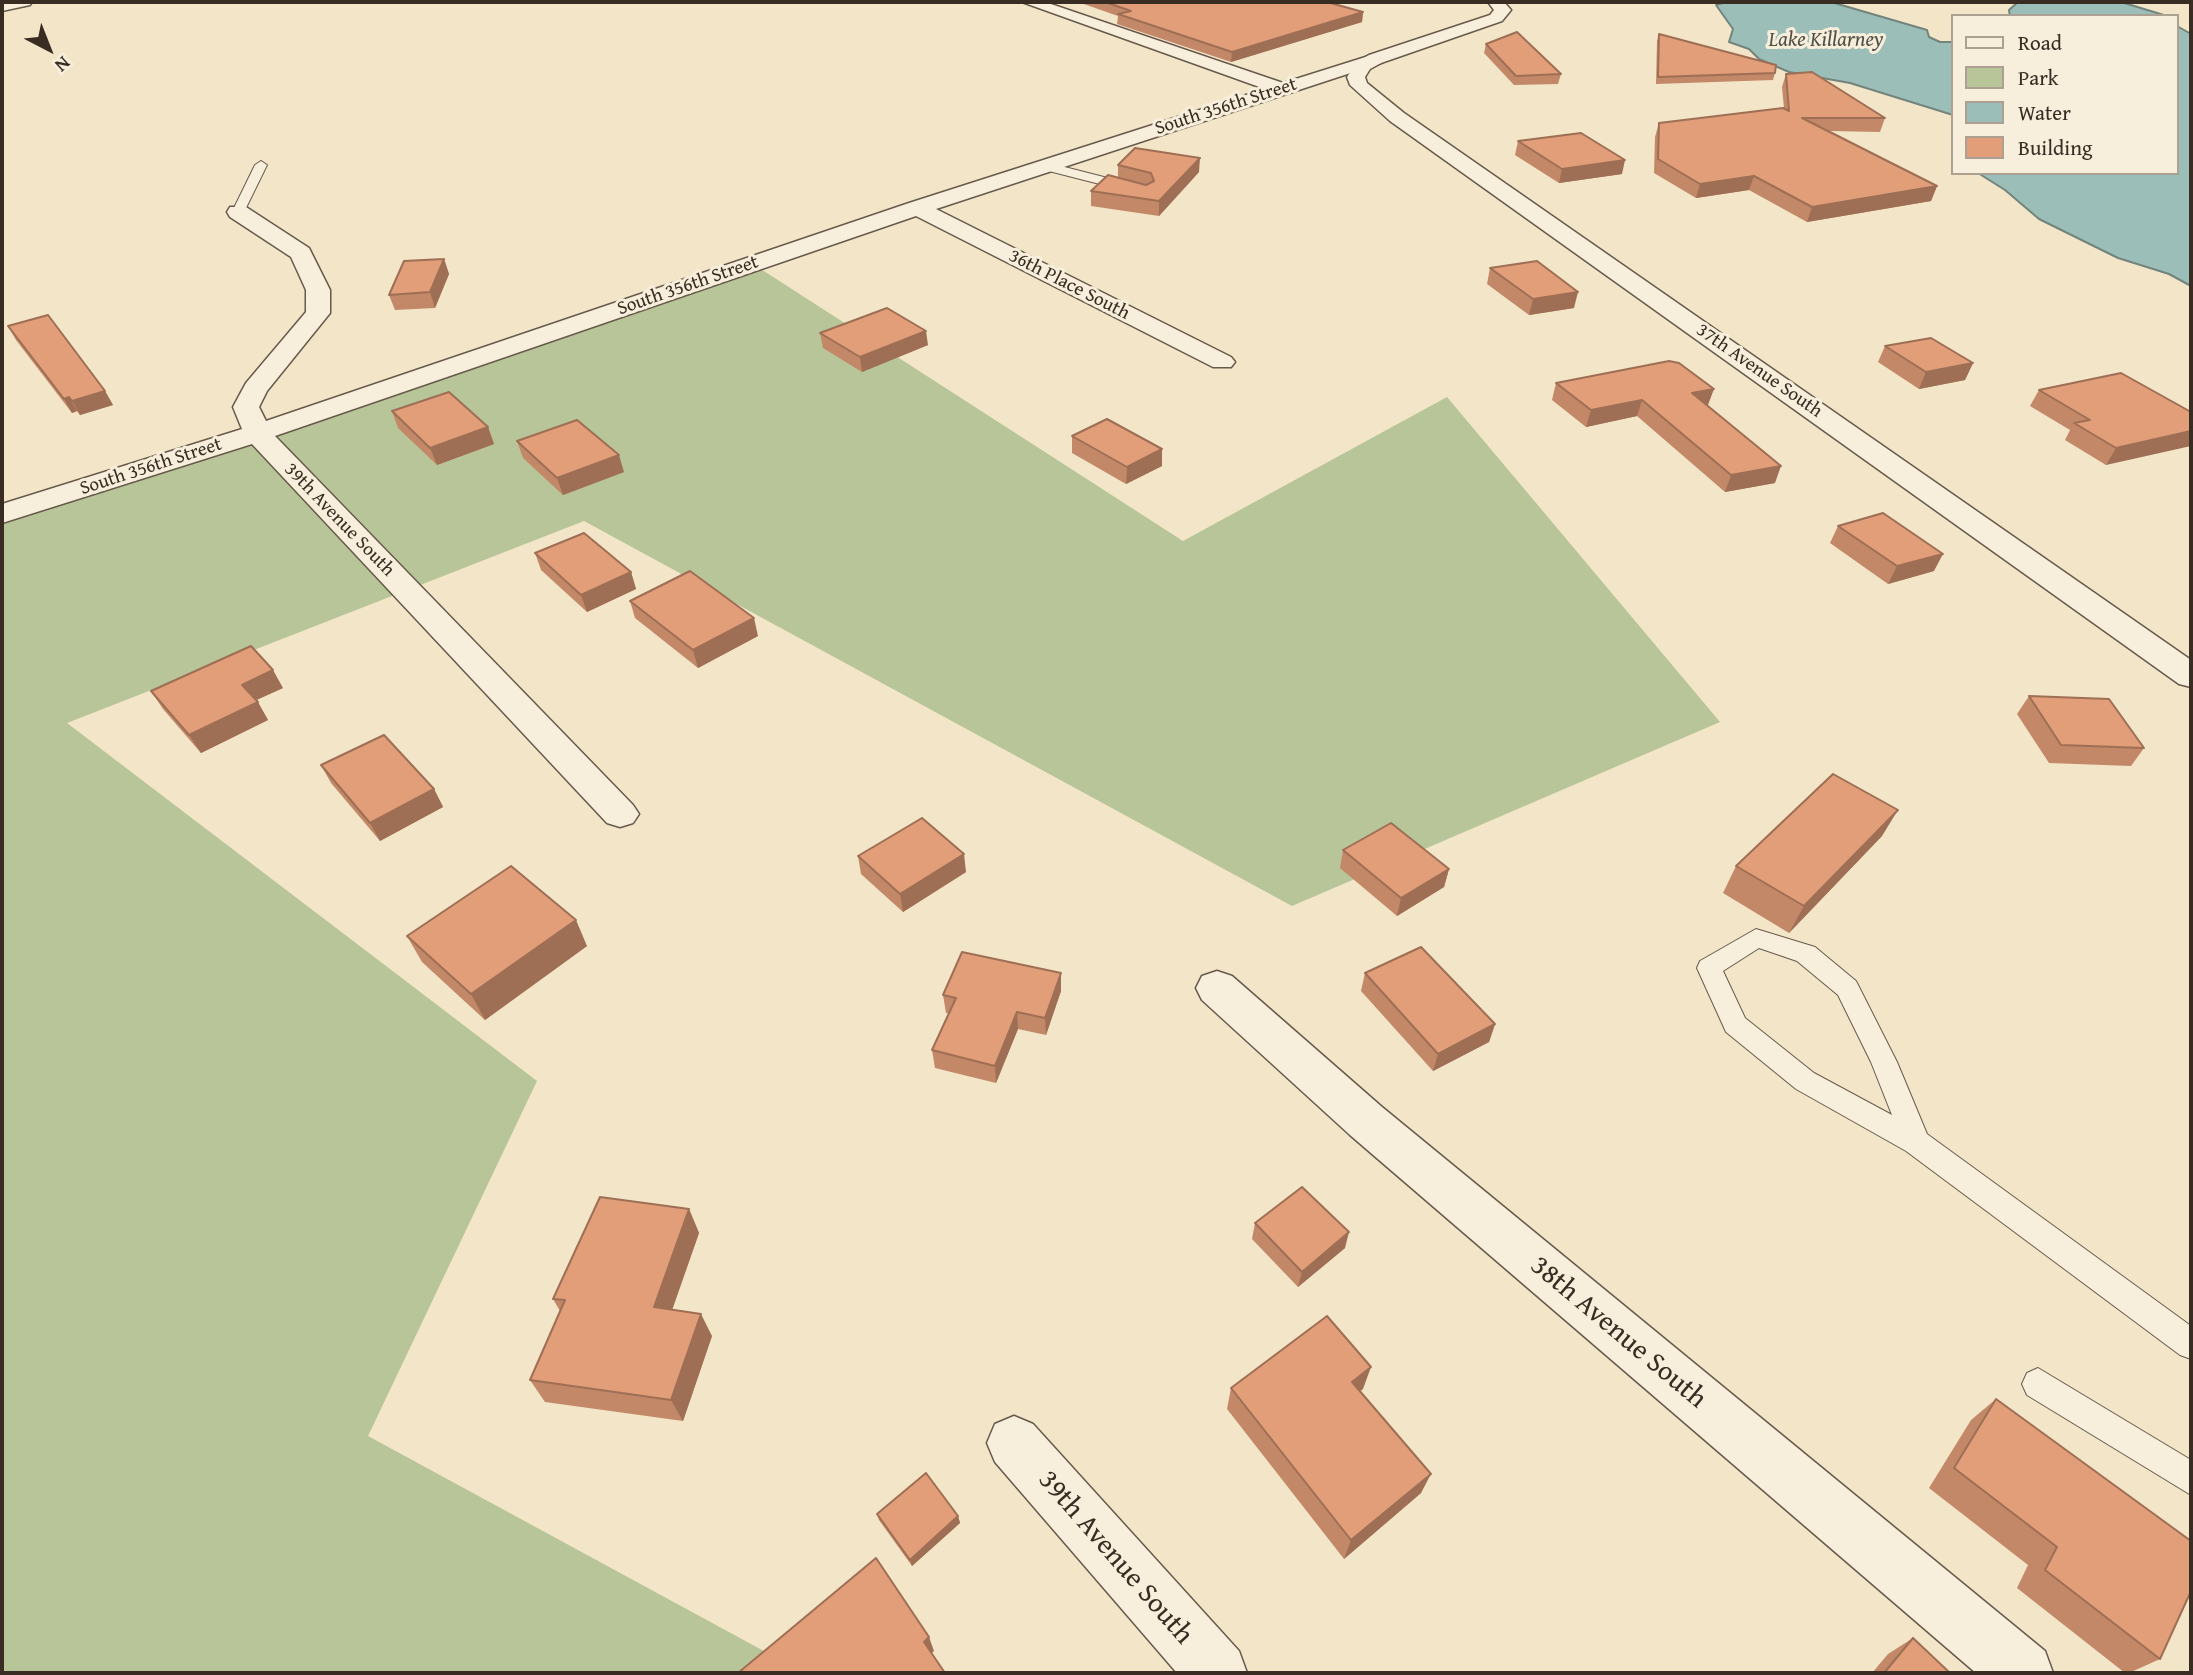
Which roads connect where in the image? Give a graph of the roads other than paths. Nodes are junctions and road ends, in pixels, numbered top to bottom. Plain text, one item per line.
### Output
1 (24, 2) edge
2 (1030, 2) edge
3 (1496, 2) edge
4 (2, 6) edge
5 (1375, 59) junction
6 (1283, 89) junction
7 (261, 164) dead end
8 (1045, 166) junction
9 (1146, 193) edge
10 (916, 208) junction
11 (238, 212) joint
12 (1222, 362) dead end
13 (257, 433) junction
14 (2, 514) edge
15 (2191, 676) edge
16 (621, 814) dead end
17 (1217, 988) dead end
18 (1916, 1142) junction
19 (2191, 1344) edge
20 (2038, 1384) dead end
21 (1014, 1443) dead end
22 (2191, 1479) edge
23 (1217, 1673) edge
24 (2023, 1673) edge

1 - 4 street
2 - 6 street
3 - 5 street, South 356th Street
5 - 6 street, South 356th Street
5 - 15 street, 37th Avenue South
6 - 8 street, South 356th Street
7 - 11 lane
8 - 9 lane
8 - 10 street, South 356th Street
10 - 12 street, 36th Place South
10 - 13 street, South 356th Street
11 - 13 street, 39th Avenue South
13 - 14 street, South 356th Street
13 - 16 street, 39th Avenue South
17 - 24 street, 38th Avenue South
18 - 18 lane
18 - 19 lane
20 - 22 lane
21 - 23 street, 39th Avenue South

